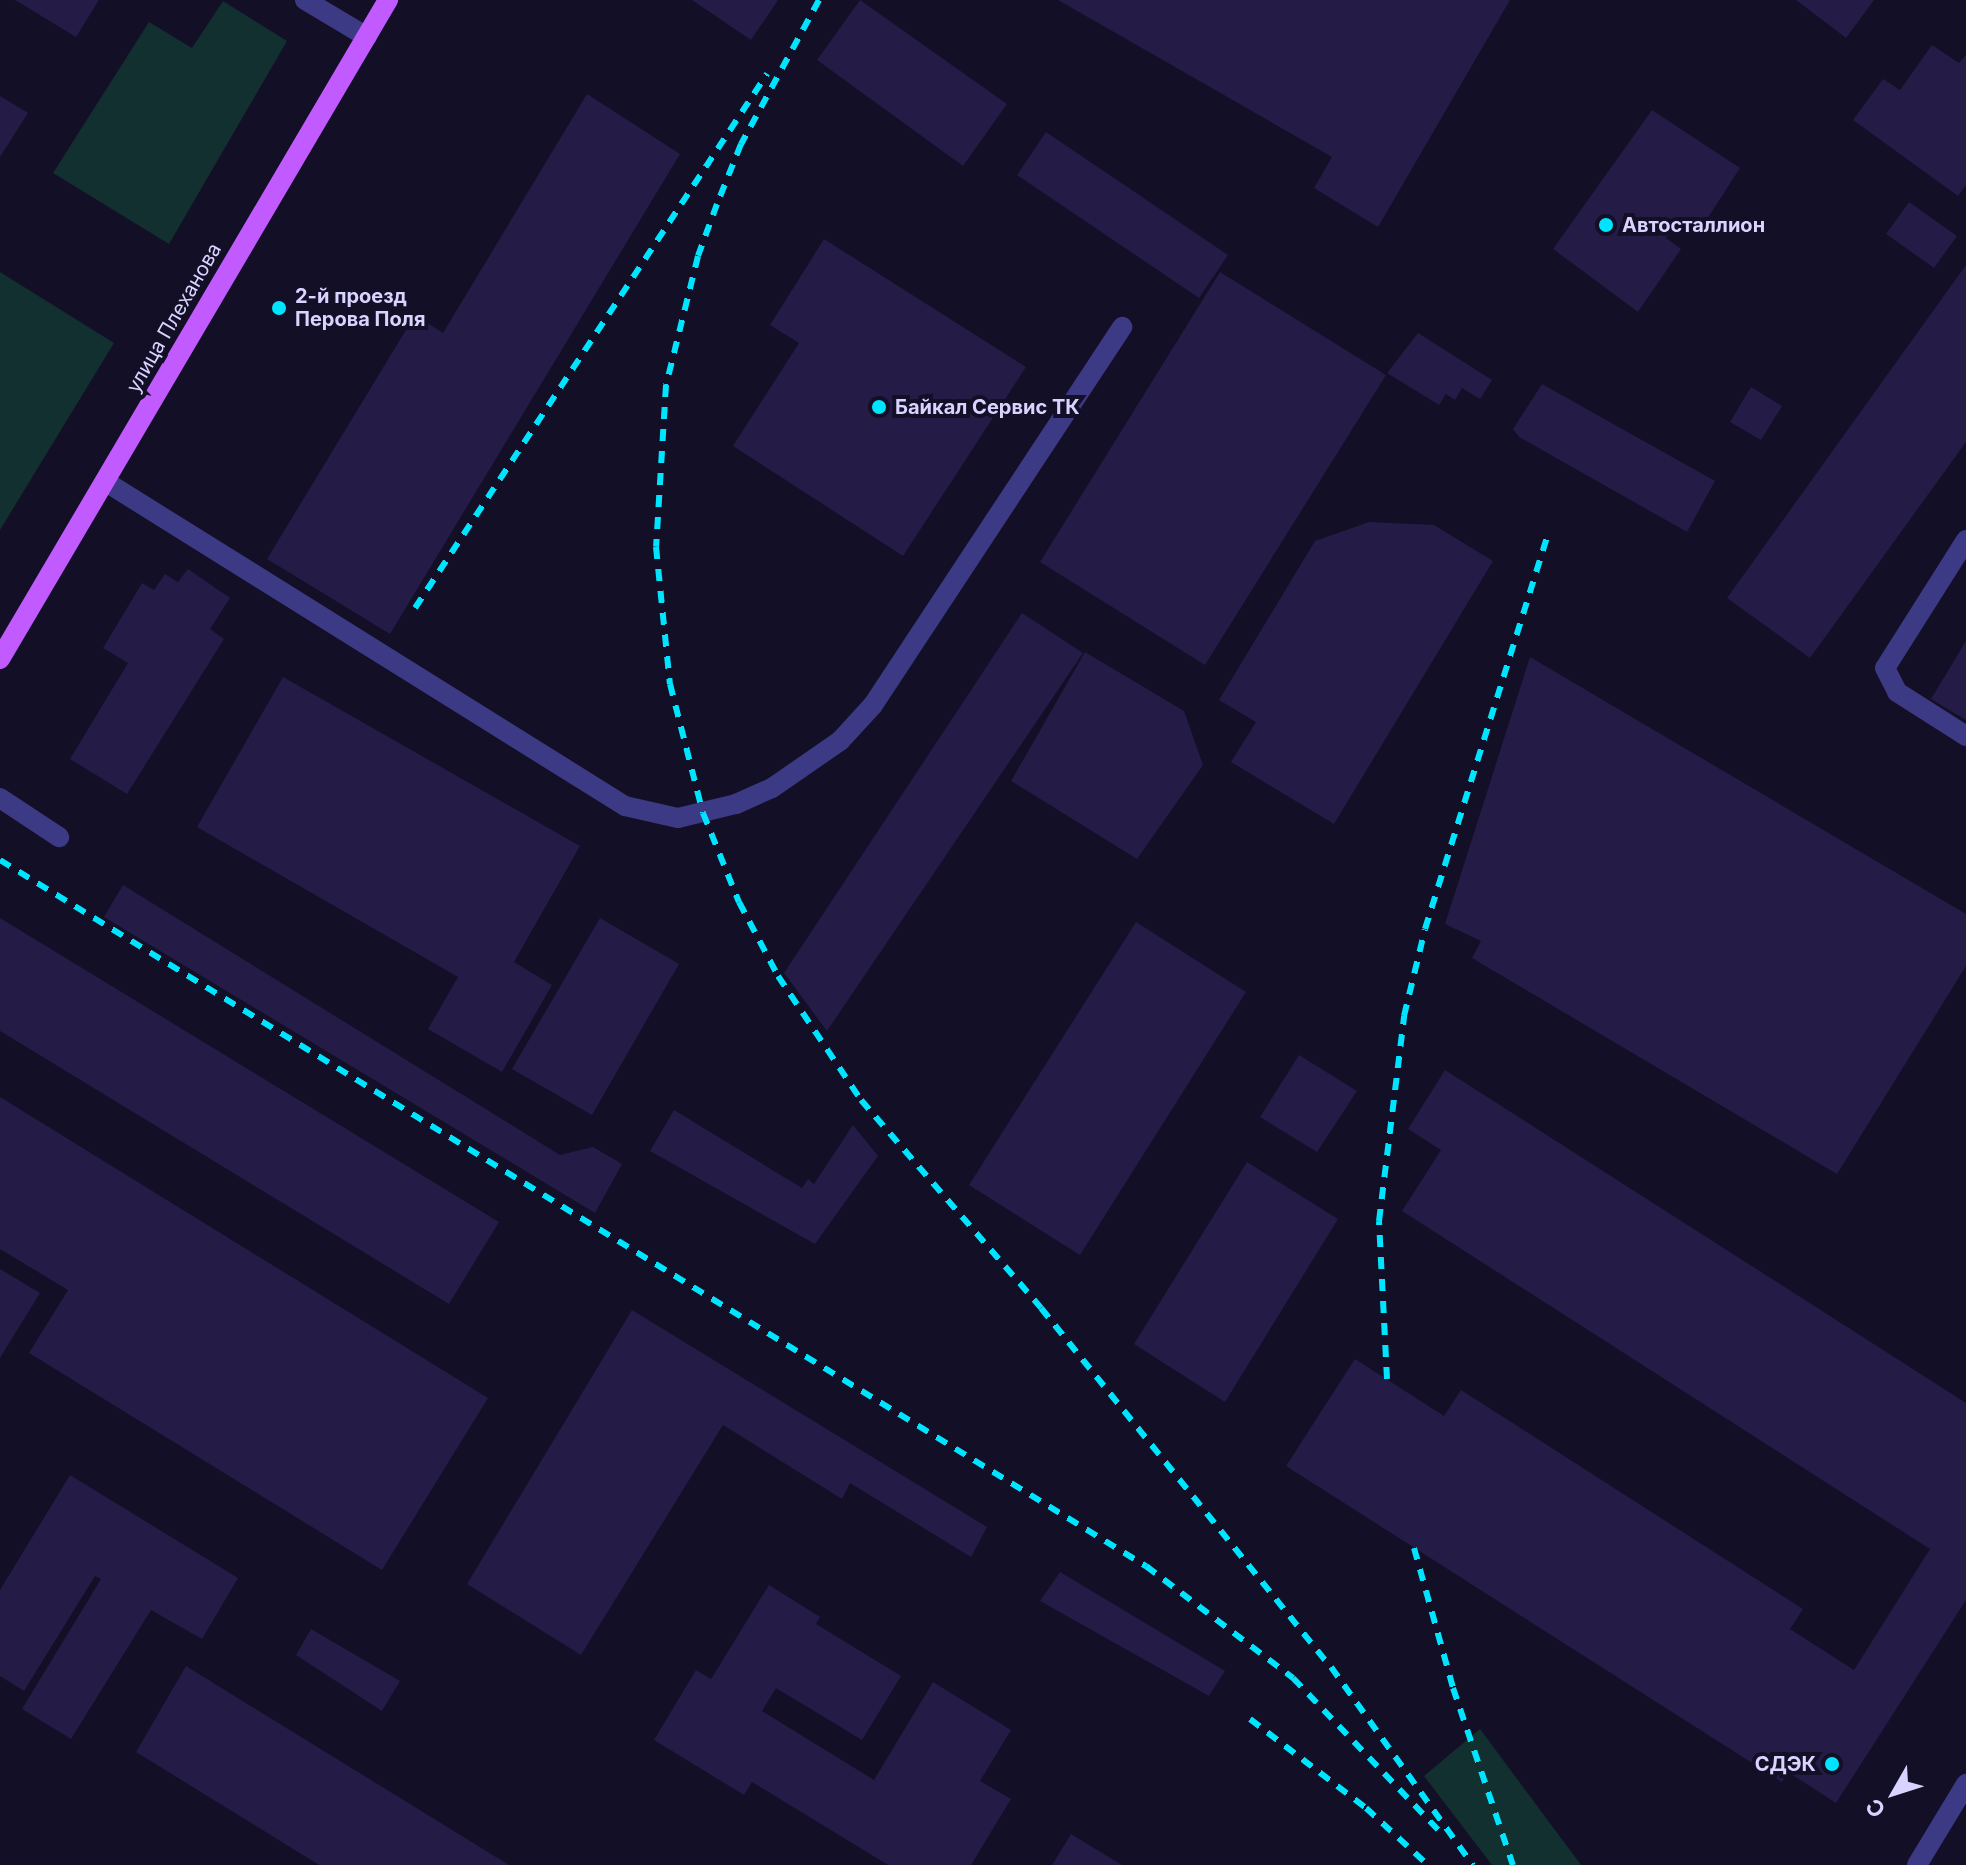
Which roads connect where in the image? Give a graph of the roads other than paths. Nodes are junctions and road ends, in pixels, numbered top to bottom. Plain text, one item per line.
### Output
1 (305, 0) edge
2 (388, 0) edge
3 (367, 37) junction
4 (1122, 327) dead end
5 (106, 482) junction
6 (1966, 540) edge
7 (0, 659) edge
8 (1966, 736) edge
9 (0, 798) edge
10 (59, 837) dead end
11 (1966, 1784) edge
12 (1917, 1865) edge

1 - 3 street
2 - 3 main road, улица Плеханова
3 - 5 main road, улица Плеханова
4 - 5 street
5 - 7 main road, улица Плеханова
6 - 8 street
9 - 10 street
11 - 12 street

